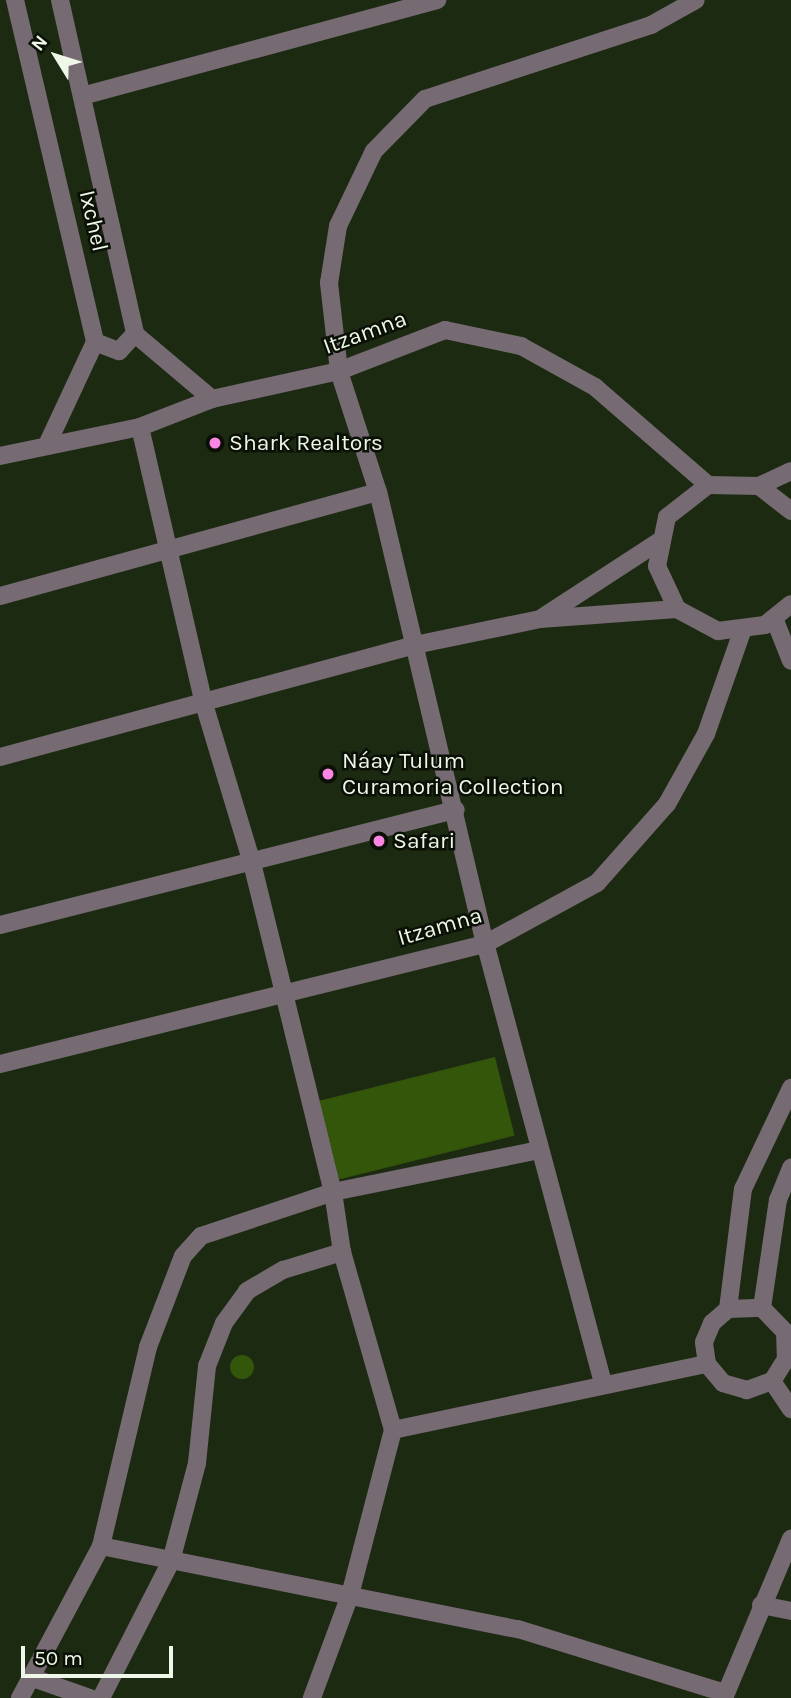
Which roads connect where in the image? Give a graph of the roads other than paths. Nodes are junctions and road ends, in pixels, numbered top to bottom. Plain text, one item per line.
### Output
1 (15, 0) edge
2 (60, 0) edge
3 (437, 0) edge
4 (696, 0) edge
5 (82, 96) junction
6 (135, 334) junction
7 (96, 342) junction
8 (339, 371) junction
9 (212, 399) junction
10 (139, 426) junction
11 (47, 445) junction
12 (0, 456) edge
13 (791, 471) edge
14 (708, 485) junction
15 (759, 486) junction
16 (378, 492) junction
17 (791, 511) edge
18 (658, 542) junction
19 (170, 550) junction
20 (0, 596) edge
21 (791, 605) edge
22 (677, 609) junction
23 (774, 618) junction
24 (540, 619) junction
25 (742, 632) junction
26 (410, 646) junction
27 (791, 661) edge
28 (204, 704) junction
29 (0, 757) edge
30 (456, 810) junction
31 (252, 863) junction
32 (0, 925) edge
33 (485, 943) junction
34 (282, 993) junction
35 (0, 1065) edge
36 (791, 1088) edge
37 (540, 1150) junction
38 (791, 1168) edge
39 (334, 1192) junction
40 (342, 1252) junction
41 (762, 1308) junction
42 (728, 1309) junction
43 (788, 1331) edge
44 (706, 1364) junction
45 (772, 1381) junction
46 (603, 1383) junction
47 (791, 1409) edge
48 (393, 1430) junction
49 (791, 1539) edge
50 (101, 1546) junction
51 (171, 1561) junction
52 (350, 1595) junction
53 (761, 1605) junction
54 (791, 1611) edge
55 (30, 1677) junction
56 (725, 1696) edge
57 (20, 1698) edge
58 (90, 1698) edge
59 (101, 1698) edge
60 (312, 1698) edge

1 - 7 street, Ixchel
2 - 5 street
3 - 5 street
4 - 8 street
5 - 6 street
6 - 7 street
6 - 9 street
7 - 11 street
8 - 9 street, Itzamna
8 - 14 street, Itzamna
8 - 16 street
9 - 10 street, Itzamna
10 - 11 street, Itzamna
10 - 19 street
11 - 12 street, Itzamna
13 - 15 street
14 - 15 street
14 - 18 street
15 - 17 street
16 - 19 street
16 - 26 street
18 - 22 street
18 - 24 street
19 - 20 street
19 - 28 street
21 - 23 street
22 - 24 street
22 - 25 street
23 - 25 street
23 - 27 street
24 - 26 street
25 - 33 street, Itzamna
26 - 28 street
26 - 30 street
28 - 29 street
28 - 31 street
30 - 31 street
30 - 33 street
31 - 32 street
31 - 34 street
33 - 34 street, Itzamna
33 - 37 street
34 - 35 street, Itzamna
34 - 39 street
36 - 42 street
37 - 39 street
37 - 46 street
38 - 41 street
39 - 40 street
39 - 50 street
40 - 48 street
40 - 51 street
41 - 42 street
41 - 43 street
42 - 44 street
43 - 45 street
44 - 45 street
44 - 46 street
45 - 47 street
46 - 48 street
48 - 52 street
49 - 53 street
50 - 51 street
50 - 55 street
51 - 52 street
51 - 59 street
52 - 56 street
52 - 60 street
53 - 54 street
53 - 56 street
55 - 57 street
55 - 58 street

